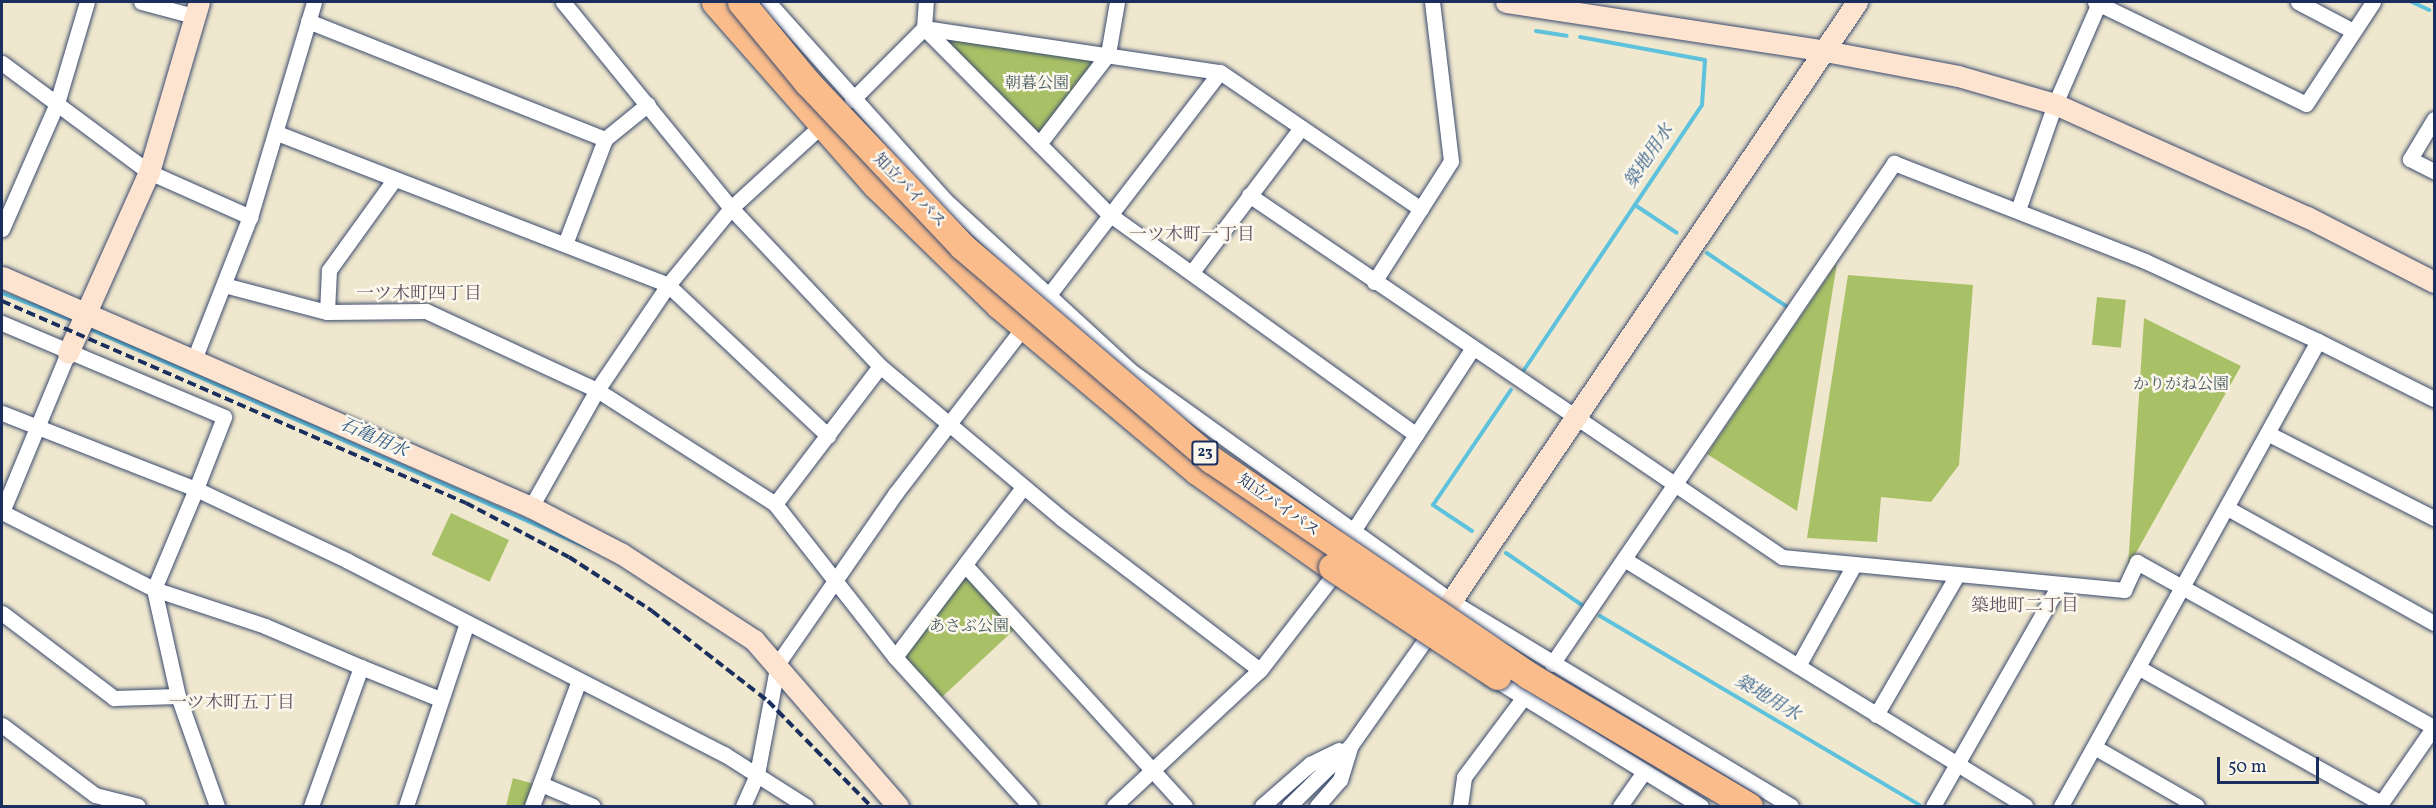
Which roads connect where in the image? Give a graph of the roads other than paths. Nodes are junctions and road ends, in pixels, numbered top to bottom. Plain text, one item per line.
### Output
1 (87, 2) edge
2 (141, 2) edge
3 (314, 2) edge
4 (563, 2) edge
5 (702, 2) edge
6 (715, 2) edge
7 (741, 2) edge
8 (768, 2) edge
9 (926, 2) edge
10 (1117, 2) edge
11 (1432, 2) edge
12 (1506, 2) edge
13 (1857, 2) edge
14 (2097, 2) edge
15 (2298, 2) edge
16 (2373, 2) edge
17 (197, 9) edge
18 (308, 21) junction
19 (924, 28) junction
20 (2353, 31) junction
21 (1825, 51) junction
22 (1108, 54) junction
23 (2, 63) edge
24 (1220, 72) junction
25 (852, 100) junction
26 (57, 103) junction
27 (648, 104) junction
28 (2055, 104) junction
29 (2434, 119) edge
30 (1301, 128) junction
31 (277, 132) junction
32 (813, 133) junction
33 (605, 139) junction
34 (1039, 144) junction
35 (2434, 171) edge
36 (149, 172) junction
37 (394, 180) junction
38 (1249, 195) junction
39 (731, 208) junction
40 (1421, 209) junction
41 (2018, 210) junction
42 (1109, 214) junction
43 (250, 218) junction
44 (2, 229) edge
45 (565, 244) junction
46 (1192, 272) junction
47 (2, 277) edge
48 (1374, 282) junction
49 (2434, 282) edge
50 (224, 285) junction
51 (668, 285) junction
52 (1048, 296) junction
53 (327, 312) junction
54 (86, 314) junction
55 (2, 323) edge
56 (1016, 337) junction
57 (2318, 341) junction
58 (1472, 349) junction
59 (68, 352) junction
60 (195, 357) junction
61 (879, 366) junction
62 (597, 390) junction
63 (2434, 399) edge
64 (2, 413) edge
65 (1577, 415) junction
66 (948, 424) junction
67 (36, 427) junction
68 (1416, 435) junction
69 (2271, 435) junction
70 (828, 436) junction
71 (1677, 486) junction
72 (1023, 487) junction
73 (196, 489) junction
74 (775, 504) junction
75 (531, 507) junction
76 (2229, 509) junction
77 (2, 512) edge
78 (2434, 518) edge
79 (1351, 534) junction
80 (1624, 559) junction
81 (965, 564) junction
82 (1854, 565) junction
83 (1957, 575) junction
84 (1332, 577) junction
85 (835, 579) junction
86 (2058, 585) junction
87 (154, 589) junction
88 (2186, 589) junction
89 (1451, 601) junction
90 (2, 613) edge
91 (467, 622) junction
92 (2434, 623) edge
93 (1427, 637) junction
94 (895, 657) junction
95 (778, 663) junction
96 (1552, 664) junction
97 (1798, 666) junction
98 (361, 667) junction
99 (2141, 669) junction
100 (1260, 670) junction
101 (578, 683) junction
102 (178, 696) junction
103 (1523, 698) junction
104 (440, 699) junction
105 (1876, 715) junction
106 (2, 725) edge
107 (2434, 728) edge
108 (1351, 745) junction
109 (2096, 748) junction
110 (1956, 766) junction
111 (1152, 773) junction
112 (1643, 773) junction
113 (757, 774) junction
114 (541, 784) junction
115 (2380, 805) edge
116 (138, 807) edge
117 (217, 807) edge
118 (311, 807) edge
119 (406, 807) edge
120 (532, 807) edge
121 (593, 807) edge
122 (743, 807) edge
123 (806, 807) edge
124 (898, 807) edge
125 (1030, 807) edge
126 (1114, 807) edge
127 (1185, 807) edge
128 (1262, 807) edge
129 (1289, 807) edge
130 (1317, 807) edge
131 (1461, 807) edge
132 (1620, 807) edge
133 (1701, 807) edge
134 (1714, 807) edge
135 (1749, 807) edge
136 (1791, 807) edge
137 (1933, 807) edge
138 (2025, 807) edge
139 (2061, 807) edge
140 (2197, 807) edge

1 - 26 street
2 - 17 street
3 - 18 street
4 - 27 street
5 - 32 street
6 - 134 highway, 知立バイパス / 23, bridge
7 - 135 highway, 知立バイパス / 23, bridge
8 - 25 street
9 - 19 street
10 - 22 street
11 - 40 street
12 - 21 street
13 - 21 street
14 - 20 street
14 - 28 street
15 - 20 street
16 - 20 street
17 - 36 street
18 - 31 street
18 - 33 street
19 - 22 street
19 - 25 street
19 - 34 street
21 - 28 street
21 - 65 street
22 - 24 street
22 - 34 street
23 - 26 street
24 - 30 street
24 - 42 street
25 - 52 street
26 - 36 street
26 - 44 street
27 - 33 street
27 - 39 street
28 - 41 street
28 - 49 street
29 - 35 street
30 - 38 street
30 - 40 street
31 - 37 street
31 - 43 street
32 - 39 street
32 - 56 street
33 - 45 street
34 - 42 street
36 - 43 street
36 - 54 street
37 - 45 street
37 - 53 street
38 - 46 street
38 - 48 street
39 - 51 street
39 - 61 street
40 - 48 street
41 - 57 street
41 - 71 street
42 - 46 street
42 - 52 street
43 - 50 street
45 - 51 street
46 - 68 street
47 - 54 street
48 - 58 street
50 - 53 street
50 - 60 street
51 - 62 street
51 - 70 street
52 - 79 street
53 - 62 street
54 - 59 street
54 - 60 street
55 - 59 street
56 - 66 street
56 - 84 street
57 - 63 street
57 - 69 street
58 - 65 street
58 - 68 street
59 - 67 street
59 - 73 street
60 - 75 street
61 - 66 street
61 - 70 street
62 - 74 street
62 - 75 street
64 - 67 street
65 - 71 street
65 - 89 street
66 - 72 street
66 - 85 street
67 - 73 street
67 - 77 street
68 - 79 street
69 - 76 street
69 - 78 street
70 - 74 street
71 - 80 street
71 - 82 street
72 - 81 street
72 - 100 street
73 - 87 street
73 - 91 street
74 - 85 street
75 - 95 street
76 - 88 street
76 - 92 street
77 - 87 street
79 - 89 street
80 - 96 street
80 - 97 street
81 - 94 street
81 - 111 street
82 - 83 street
82 - 97 street
83 - 86 street
83 - 105 street
84 - 93 street
84 - 100 street
85 - 94 street
85 - 95 street
86 - 88 street
86 - 110 street
87 - 98 street
87 - 102 street
88 - 99 street
88 - 107 street
89 - 93 street
89 - 96 street
90 - 102 street
91 - 101 street
91 - 104 street
93 - 103 street
93 - 108 street
94 - 125 street
95 - 113 street
95 - 124 street
96 - 136 street
97 - 105 street
98 - 104 street
98 - 118 street
99 - 109 street
99 - 115 street
100 - 111 street
101 - 113 street
101 - 114 street
102 - 117 street
103 - 112 street
103 - 131 street
104 - 119 street
105 - 110 street
106 - 116 street
107 - 115 street
108 - 128 street
108 - 129 street
108 - 130 street
109 - 139 street
109 - 140 street
110 - 137 street
110 - 138 street
111 - 126 street
111 - 127 street
112 - 132 street
112 - 133 street
113 - 122 street
113 - 123 street
114 - 120 street
114 - 121 street

